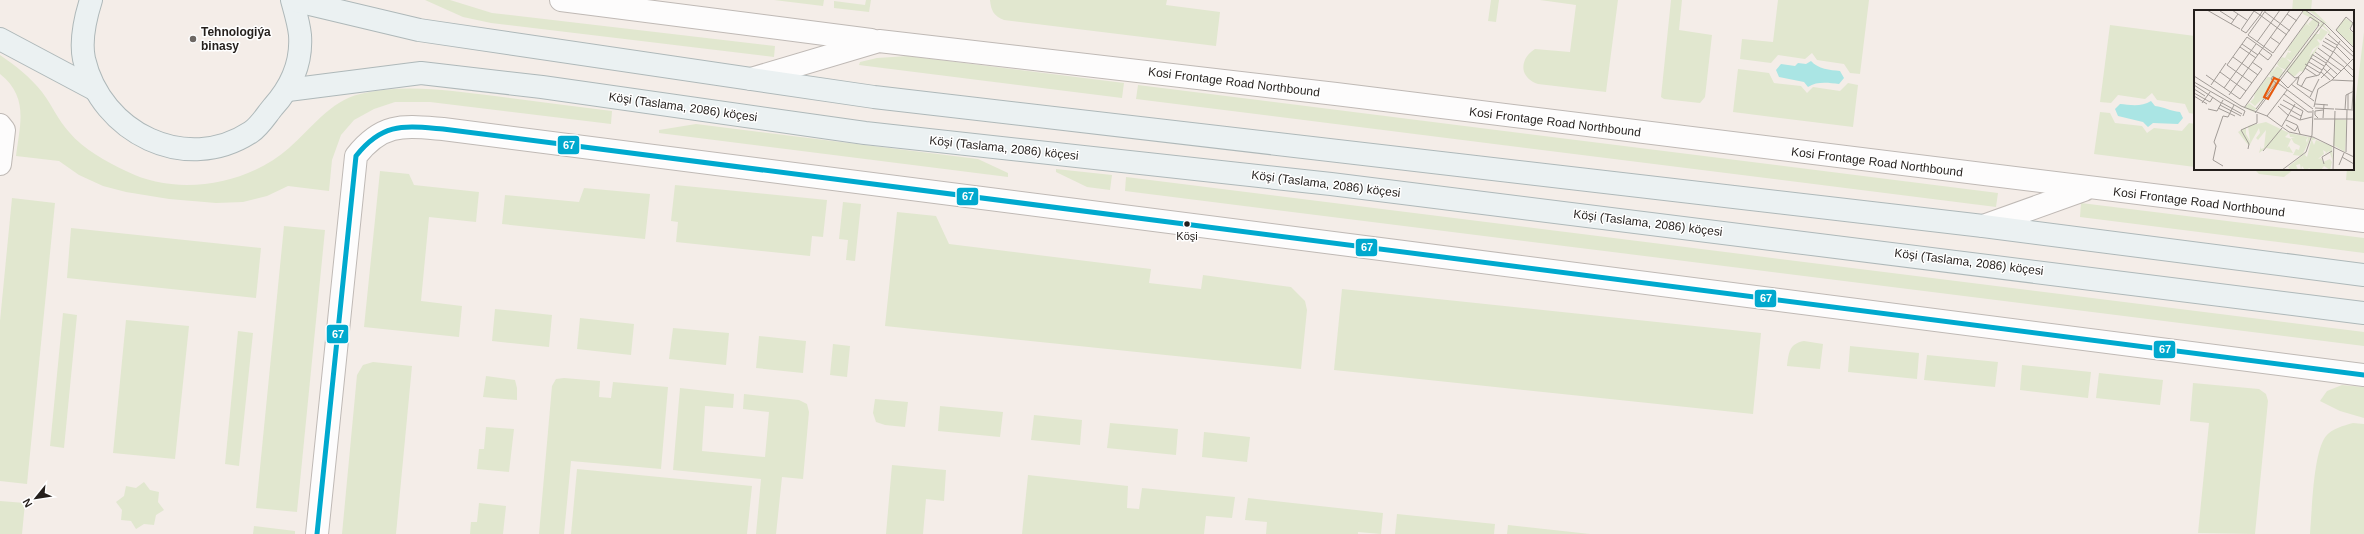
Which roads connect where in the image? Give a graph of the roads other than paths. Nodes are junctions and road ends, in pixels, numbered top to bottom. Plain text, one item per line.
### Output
1 (91, 0) edge
2 (292, 0) edge
3 (561, 0) edge
4 (0, 38) edge
5 (879, 41) junction
6 (751, 79) junction
7 (94, 89) junction
8 (288, 90) junction
9 (0, 126) edge
10 (0, 164) edge
11 (2089, 189) junction
12 (2364, 221) edge
13 (1983, 226) junction
14 (2364, 275) edge
15 (2364, 312) edge
16 (2364, 375) edge
17 (316, 534) edge

1 - 7 main road
2 - 6 main road
2 - 8 main road
3 - 5 street
4 - 7 main road
5 - 6 street, Kosi Frontage Road Northbound
5 - 11 street, Kosi Frontage Road Northbound
6 - 13 main road
7 - 8 main road
8 - 15 main road, Köşi (Taslama, 2086) köçesi
9 - 10 street
11 - 12 street, Kosi Frontage Road Northbound
11 - 13 street
13 - 14 main road
16 - 17 street

